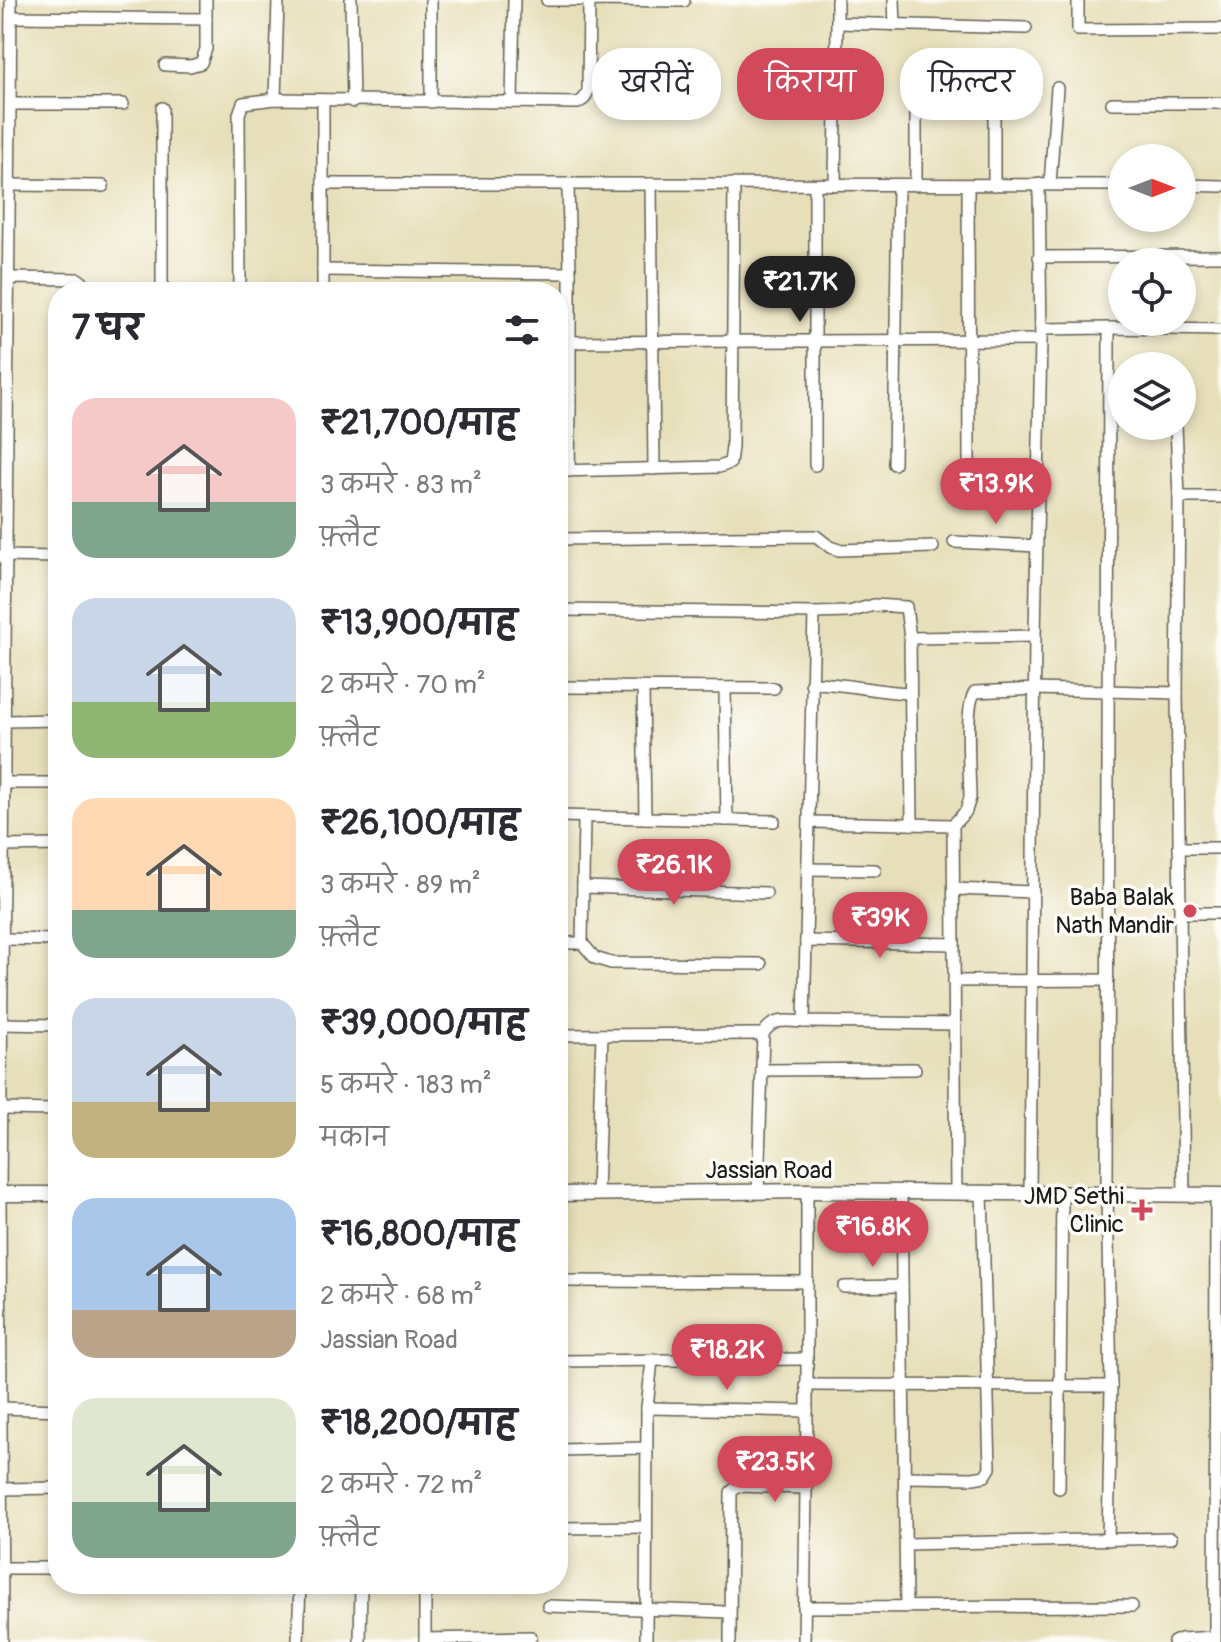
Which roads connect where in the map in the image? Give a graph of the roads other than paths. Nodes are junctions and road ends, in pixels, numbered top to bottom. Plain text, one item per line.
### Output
1 (11, 0) edge
2 (206, 0) edge
3 (278, 0) edge
4 (351, 0) edge
5 (431, 0) edge
6 (514, 0) edge
7 (547, 0) edge
8 (589, 0) edge
9 (837, 0) edge
10 (894, 0) edge
11 (1078, 0) edge
12 (684, 1) edge
13 (11, 17) junction
14 (206, 19) junction
15 (837, 23) junction
16 (895, 25) junction
17 (1026, 28) dead end
18 (1221, 29) edge
19 (5, 64) edge
20 (165, 65) dead end
21 (1057, 88) dead end
22 (275, 99) junction
23 (323, 102) junction
24 (353, 102) junction
25 (431, 102) junction
26 (512, 102) junction
27 (1112, 103) dead end
28 (1221, 103) edge
29 (11, 104) junction
30 (123, 104) dead end
31 (162, 108) dead end
32 (916, 120) edge
33 (994, 120) edge
34 (323, 184) junction
35 (568, 184) junction
36 (651, 184) junction
37 (1044, 184) junction
38 (10, 185) junction
39 (734, 185) junction
40 (815, 185) junction
41 (835, 185) junction
42 (898, 185) junction
43 (916, 185) junction
44 (968, 185) junction
45 (994, 185) junction
46 (1108, 185) edge
47 (1196, 185) edge
48 (103, 186) dead end
49 (1221, 186) edge
50 (5, 223) edge
51 (1221, 256) edge
52 (1039, 257) junction
53 (323, 270) junction
54 (570, 273) junction
55 (10, 278) junction
56 (82, 282) edge
57 (162, 282) edge
58 (240, 282) edge
59 (323, 282) edge
60 (568, 296) edge
61 (5, 304) edge
62 (1108, 328) edge
63 (1196, 330) edge
64 (1221, 330) edge
65 (1041, 334) junction
66 (1109, 336) edge
67 (968, 340) junction
68 (815, 341) junction
69 (896, 341) junction
70 (568, 342) edge
71 (654, 342) junction
72 (732, 342) junction
73 (1177, 440) edge
74 (969, 460) dead end
75 (894, 464) dead end
76 (815, 465) dead end
77 (654, 469) junction
78 (568, 471) edge
79 (1179, 497) junction
80 (1221, 497) edge
81 (568, 539) edge
82 (954, 542) dead end
83 (1037, 546) junction
84 (933, 547) dead end
85 (4, 556) edge
86 (48, 557) edge
87 (568, 610) edge
88 (814, 613) junction
89 (1035, 636) junction
90 (910, 638) junction
91 (3, 642) edge
92 (811, 683) junction
93 (568, 687) edge
94 (643, 688) junction
95 (774, 688) dead end
96 (725, 689) junction
97 (1035, 689) junction
98 (1109, 691) junction
99 (910, 693) junction
100 (1177, 693) junction
101 (48, 720) edge
102 (6, 721) junction
103 (5, 783) junction
104 (48, 783) edge
105 (568, 816) edge
106 (584, 817) junction
107 (645, 818) junction
108 (727, 820) junction
109 (774, 821) dead end
110 (810, 822) junction
111 (912, 824) junction
112 (953, 825) junction
113 (48, 845) edge
114 (5, 846) junction
115 (1179, 848) junction
116 (1221, 848) edge
117 (808, 869) junction
118 (875, 870) dead end
119 (583, 887) junction
120 (954, 889) junction
121 (1033, 892) junction
122 (766, 893) dead end
123 (2, 902) edge
124 (1180, 913) junction
125 (1221, 913) edge
126 (4, 939) junction
127 (48, 940) edge
128 (806, 941) junction
129 (568, 943) edge
130 (582, 943) junction
131 (954, 944) junction
132 (761, 964) dead end
133 (1033, 980) junction
134 (1108, 980) junction
135 (954, 981) junction
136 (804, 1022) junction
137 (2, 1024) edge
138 (955, 1024) junction
139 (48, 1025) edge
140 (763, 1034) junction
141 (568, 1035) edge
142 (602, 1035) junction
143 (915, 1069) dead end
144 (762, 1070) junction
145 (3, 1109) junction
146 (48, 1110) edge
147 (807, 1191) junction
148 (758, 1192) junction
149 (901, 1192) junction
150 (597, 1193) junction
151 (956, 1193) junction
152 (982, 1193) junction
153 (1030, 1193) junction
154 (0, 1194) edge
155 (48, 1194) edge
156 (568, 1194) edge
157 (1062, 1194) junction
158 (1107, 1194) junction
159 (1184, 1195) junction
160 (1218, 1195) edge
161 (1, 1277) edge
162 (568, 1281) edge
163 (805, 1282) junction
164 (902, 1286) junction
165 (844, 1287) dead end
166 (806, 1359) junction
167 (652, 1360) junction
168 (568, 1361) edge
169 (1, 1364) edge
170 (806, 1385) junction
171 (1111, 1386) junction
172 (988, 1387) junction
173 (1059, 1387) junction
174 (904, 1388) junction
175 (2, 1408) junction
176 (647, 1408) junction
177 (48, 1410) edge
178 (807, 1411) junction
179 (1, 1448) edge
180 (646, 1448) junction
181 (568, 1450) edge
182 (905, 1477) junction
183 (48, 1488) edge
184 (806, 1488) junction
185 (1059, 1488) dead end
186 (2, 1489) junction
187 (646, 1527) junction
188 (1, 1528) edge
189 (568, 1528) edge
190 (1171, 1538) dead end
191 (1108, 1540) junction
192 (906, 1544) junction
193 (2, 1568) junction
194 (48, 1568) edge
195 (300, 1594) edge
196 (361, 1594) edge
197 (425, 1594) edge
198 (548, 1606) dead end
199 (906, 1606) junction
200 (1132, 1606) dead end
201 (804, 1607) junction
202 (646, 1610) junction
203 (729, 1612) junction
204 (1, 1614) edge
205 (531, 1637) dead end
206 (425, 1640) edge
207 (1215, 1640) edge
208 (2, 1642) edge
209 (298, 1642) edge
210 (360, 1642) edge
211 (646, 1642) edge
212 (730, 1642) edge
213 (804, 1642) edge
214 (1174, 1642) edge

1 - 13 street
2 - 14 street
3 - 22 street
4 - 24 street
5 - 25 street
6 - 26 street
7 - 8 street
8 - 12 street
8 - 26 street
9 - 15 street
10 - 16 street
11 - 18 street
13 - 14 street
13 - 19 street
14 - 20 street
15 - 16 street
15 - 41 street
16 - 17 street
19 - 29 street
21 - 37 street
22 - 23 street
22 - 58 street
23 - 24 street
23 - 34 street
24 - 25 street
25 - 26 street
27 - 28 street
29 - 30 street
29 - 38 street
31 - 57 street
32 - 43 street
33 - 45 street
34 - 35 street
34 - 53 street
35 - 36 street
35 - 54 street
36 - 39 street
36 - 71 street
37 - 45 street
37 - 46 street
37 - 52 street
38 - 48 street
38 - 50 street
39 - 40 street
39 - 72 street
40 - 41 street
40 - 68 street
41 - 42 street
42 - 43 street
42 - 69 street
43 - 44 street
44 - 45 street
44 - 67 street
47 - 49 street
50 - 55 street
51 - 52 street
52 - 65 street
53 - 54 street
53 - 59 street
54 - 60 street
55 - 56 street
55 - 61 street
61 - 85 street
62 - 65 street
63 - 64 street
65 - 67 street
65 - 83 street
66 - 98 street
67 - 69 street
67 - 74 street
68 - 69 street
68 - 72 street
68 - 76 street
69 - 75 street
70 - 71 street
71 - 72 street
71 - 77 street
72 - 77 street
73 - 79 street
77 - 78 street
79 - 80 street
79 - 100 street
81 - 84 street
82 - 83 street
83 - 89 street
85 - 86 street
85 - 91 street
87 - 88 street
88 - 90 street
88 - 92 street
89 - 90 street
89 - 97 street
90 - 99 street
91 - 102 street
92 - 99 street
92 - 110 street
93 - 94 street
94 - 96 street
94 - 107 street
95 - 96 street
96 - 108 street
97 - 98 street
97 - 112 street
97 - 121 street
98 - 100 street
98 - 134 street
99 - 111 street
100 - 115 street
101 - 102 street
102 - 103 street
103 - 104 street
103 - 114 street
105 - 106 street
106 - 107 street
106 - 119 street
107 - 108 street
108 - 109 street
110 - 111 street
110 - 117 street
111 - 112 street
112 - 120 street
113 - 114 street
114 - 123 street
115 - 116 street
115 - 124 street
117 - 118 street
117 - 128 street
119 - 122 street
119 - 130 street
120 - 121 street
120 - 131 street
121 - 133 street
123 - 126 street
124 - 125 street
124 - 159 street
126 - 127 street
126 - 137 street
128 - 131 street
128 - 136 street
129 - 130 street
130 - 132 street
131 - 135 street
133 - 134 street
133 - 135 street
133 - 153 street
134 - 158 street
135 - 138 street
136 - 138 street
136 - 140 street
137 - 139 street
137 - 145 street
138 - 151 street
140 - 142 street
140 - 144 street
141 - 142 street
142 - 150 street
143 - 144 street
144 - 148 street
145 - 146 street
145 - 154 street
147 - 148 street, Jassian Road
147 - 149 street, Jassian Road
147 - 163 street
148 - 150 street, Jassian Road
149 - 151 street, Jassian Road
149 - 164 street
150 - 156 street, Jassian Road
151 - 152 street, Jassian Road
152 - 153 street, Jassian Road
152 - 172 street
153 - 157 street, Jassian Road
154 - 155 street
154 - 161 street
157 - 158 street, Jassian Road
157 - 173 street
158 - 159 street, Jassian Road
158 - 171 street
159 - 160 street, Jassian Road
160 - 207 street
161 - 169 street
162 - 163 street
163 - 166 street
164 - 165 street
164 - 174 street
166 - 167 street
166 - 170 street
167 - 168 street
167 - 176 street
169 - 175 street
170 - 174 street
170 - 178 street
171 - 173 street
171 - 191 street
172 - 173 street
172 - 174 street
172 - 182 street
173 - 185 street
174 - 182 street
175 - 177 street
175 - 179 street
176 - 178 street
176 - 180 street
178 - 184 street
179 - 186 street
180 - 181 street
180 - 187 street
182 - 192 street
183 - 186 street
184 - 201 street
184 - 203 street
186 - 188 street
187 - 189 street
187 - 202 street
188 - 193 street
190 - 191 street
191 - 192 street
192 - 199 street
193 - 194 street
193 - 204 street
195 - 209 street
196 - 210 street
197 - 206 street
198 - 202 street
199 - 200 street
199 - 201 street
201 - 213 street
202 - 203 street
202 - 211 street
203 - 212 street
204 - 208 street
205 - 206 street
207 - 214 street

